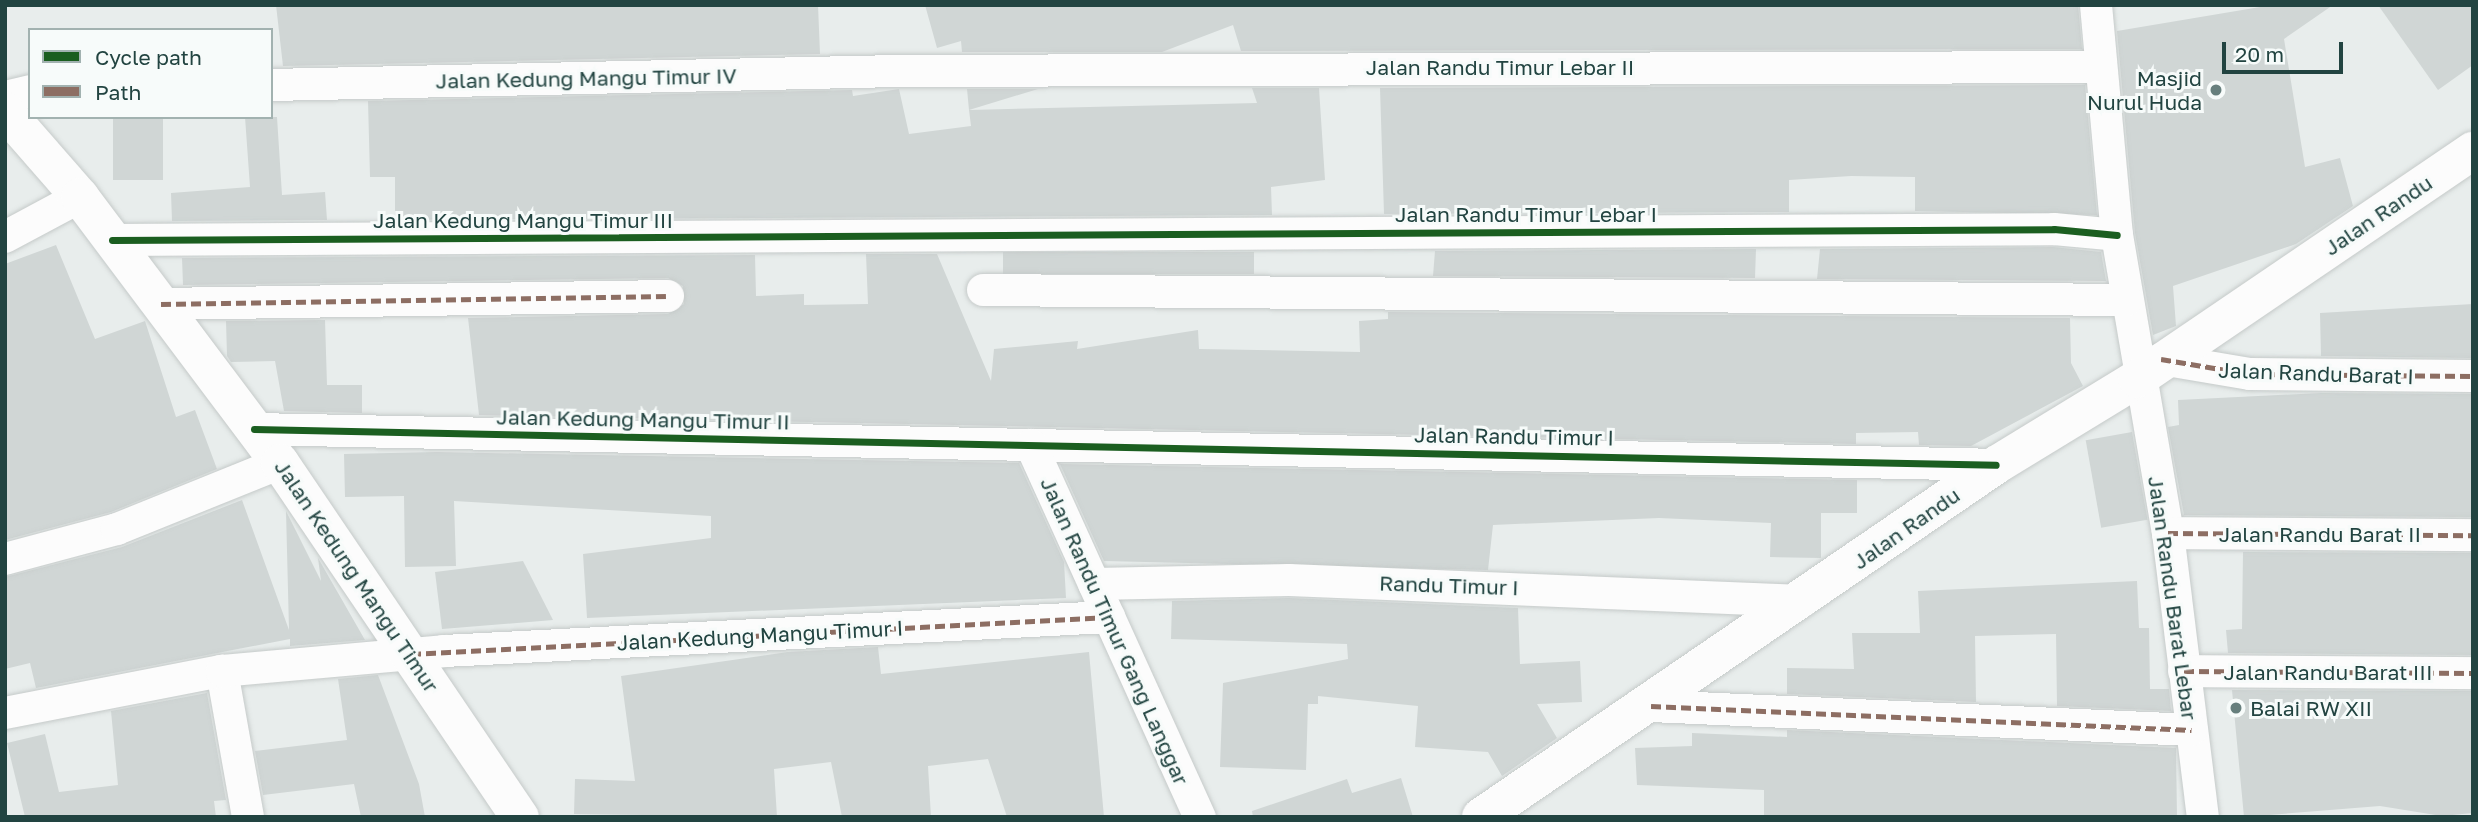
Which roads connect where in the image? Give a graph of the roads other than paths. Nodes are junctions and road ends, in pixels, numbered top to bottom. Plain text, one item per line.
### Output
1 (2096, 5) edge
2 (2101, 67) junction
3 (900, 71) joint
4 (273, 85) edge
5 (28, 92) edge
6 (5, 97) edge
7 (5, 111) edge
8 (2473, 151) edge
9 (80, 197) junction
10 (935, 235) joint
11 (2117, 235) junction
12 (5, 237) edge
13 (112, 240) junction
14 (983, 290) dead end
15 (668, 296) dead end
16 (2127, 300) junction
17 (161, 304) junction
18 (2149, 369) junction
19 (2473, 376) edge
20 (254, 429) junction
21 (1031, 445) junction
22 (280, 463) junction
23 (1996, 465) junction
24 (2168, 533) junction
25 (2473, 535) edge
26 (5, 559) edge
27 (1094, 584) junction
28 (1803, 601) junction
29 (1109, 617) junction
30 (411, 654) junction
31 (222, 671) junction
32 (2184, 671) junction
33 (2473, 673) edge
34 (1651, 706) junction
35 (5, 713) edge
36 (2191, 730) junction
37 (247, 817) edge
38 (520, 817) edge
39 (1200, 817) edge
40 (1481, 817) edge
41 (2203, 817) edge

1 - 2 street, Jalan Randu Barat Lebar
2 - 3 street, Jalan Randu Timur Lebar II
2 - 11 street, Jalan Randu Barat Lebar
3 - 4 street, Jalan Kedung Mangu Timur IV
5 - 6 street
7 - 9 street, Jalan Kedung Mangu Timur
8 - 18 street, Jalan Randu
9 - 12 street
9 - 13 street, Jalan Kedung Mangu Timur
10 - 11 street, Jalan Randu Timur Lebar I
10 - 13 street, Jalan Kedung Mangu Timur III
11 - 16 street, Jalan Randu Barat Lebar
13 - 17 street, Jalan Kedung Mangu Timur
14 - 16 street
15 - 17 street
16 - 18 street, Jalan Randu Barat Lebar
17 - 20 street, Jalan Kedung Mangu Timur
18 - 19 street, Jalan Randu Barat I
18 - 23 street, Jalan Randu
18 - 24 street, Jalan Randu Barat Lebar
20 - 21 street, Jalan Kedung Mangu Timur II
20 - 22 street, Jalan Kedung Mangu Timur
21 - 23 street, Jalan Randu Timur I
21 - 27 street, Jalan Randu Timur Gang Langgar
22 - 26 street
22 - 30 street, Jalan Kedung Mangu Timur
23 - 28 street, Jalan Randu
24 - 25 street, Jalan Randu Barat II
24 - 32 street, Jalan Randu Barat Lebar
27 - 28 street, Randu Timur I
27 - 29 street, Jalan Randu Timur Gang Langgar
28 - 34 street, Jalan Randu
29 - 30 street, Jalan Kedung Mangu Timur I
29 - 39 street, Jalan Randu Timur Gang Langgar
30 - 31 street, Jalan Kedung Mangu Timur I
30 - 38 street, Jalan Kedung Mangu Timur
31 - 35 street, Jalan Kedung Mangu Timur I
31 - 37 street
32 - 33 street, Jalan Randu Barat III
32 - 36 street, Jalan Randu Barat Lebar
34 - 36 street
34 - 40 street, Jalan Randu
36 - 41 street, Jalan Randu Barat Lebar

